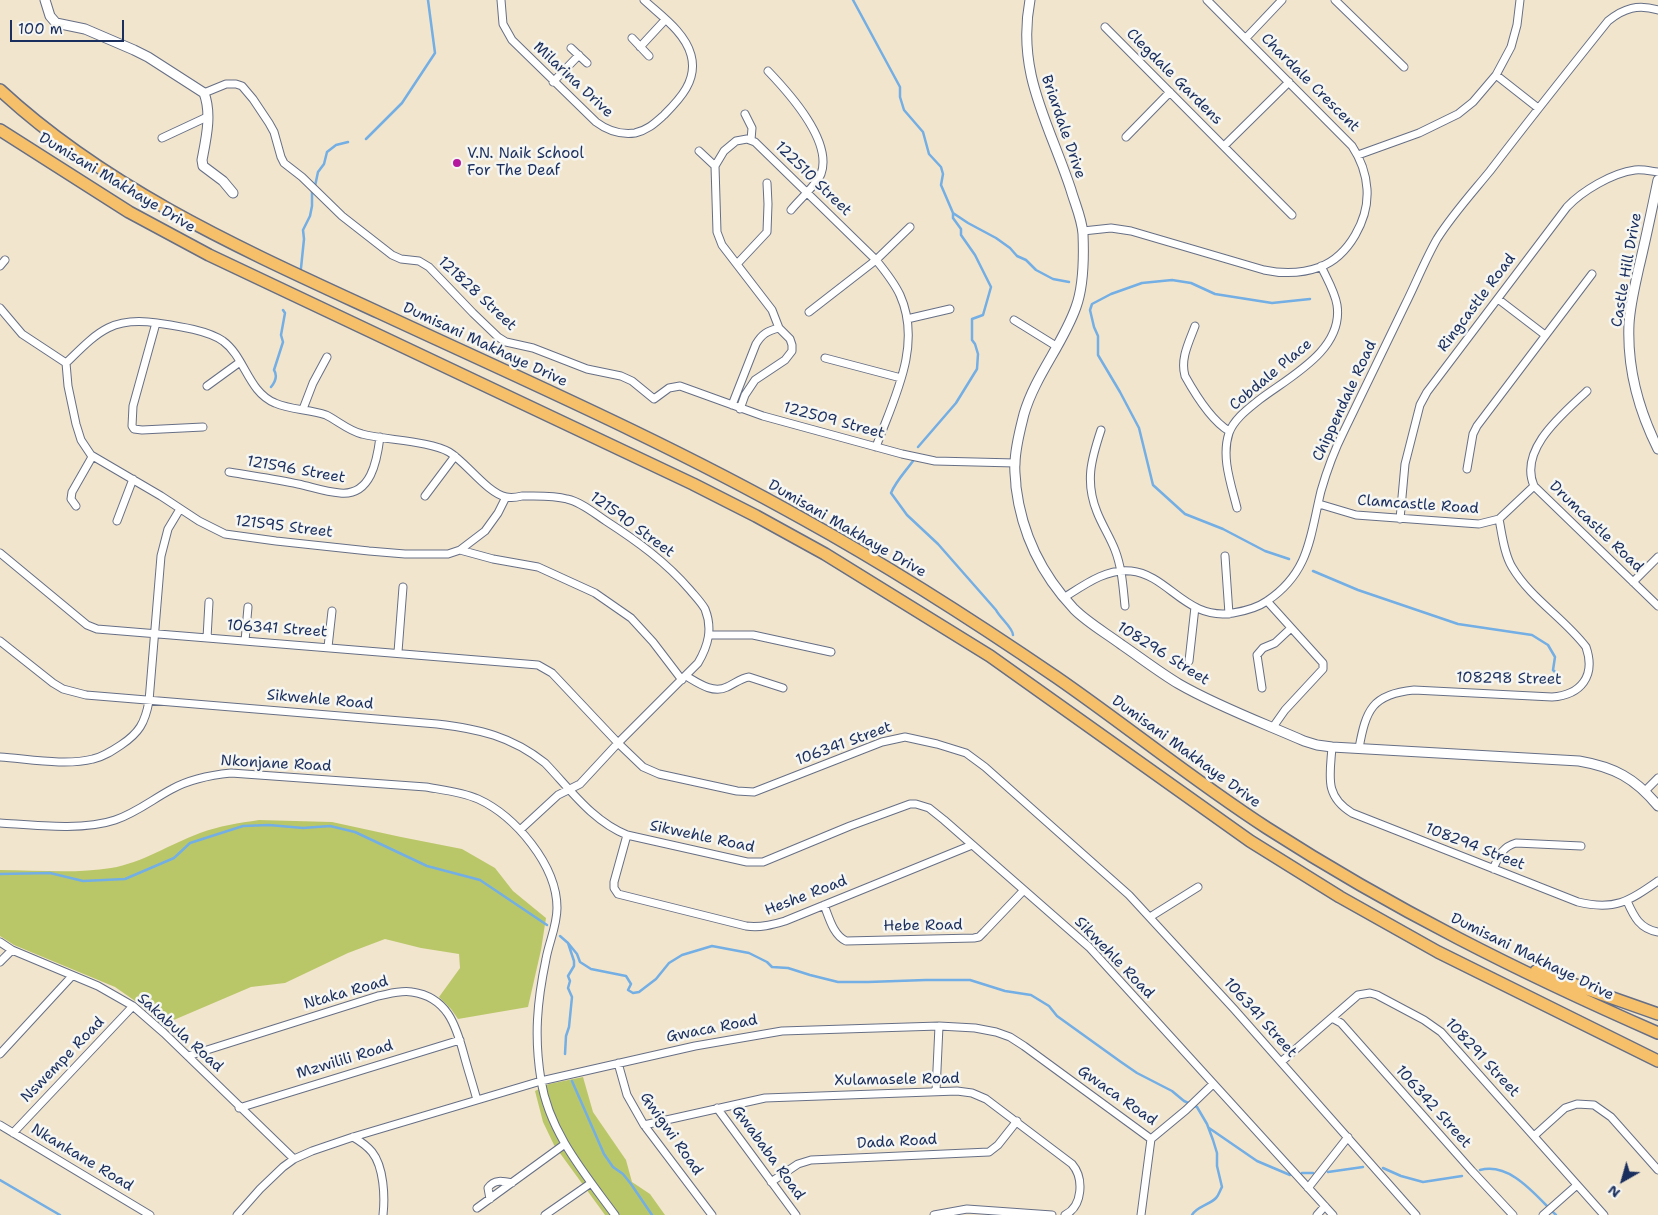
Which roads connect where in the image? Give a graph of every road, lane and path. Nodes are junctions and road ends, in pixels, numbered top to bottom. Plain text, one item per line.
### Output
1 (46, 0) edge
2 (501, 0) edge
3 (644, 0) edge
4 (1030, 0) edge
5 (1207, 0) edge
6 (1282, 0) edge
7 (1335, 0) edge
8 (1520, 0) edge
9 (1646, 3) edge
10 (1658, 10) edge
11 (665, 20) junction
12 (1105, 27) dead end
13 (632, 38) dead end
14 (1246, 38) junction
15 (640, 47) junction
16 (571, 48) dead end
17 (579, 55) junction
18 (649, 56) dead end
19 (587, 63) dead end
20 (1404, 67) dead end
21 (768, 71) dead end
22 (1496, 75) junction
23 (553, 82) junction
24 (1289, 82) junction
25 (0, 90) edge
26 (1170, 92) junction
27 (204, 93) junction
28 (1538, 108) junction
29 (745, 114) dead end
30 (207, 117) junction
31 (0, 130) edge
32 (1126, 136) dead end
33 (162, 138) dead end
34 (751, 140) junction
35 (1224, 146) junction
36 (698, 151) dead end
37 (1358, 155) junction
38 (715, 166) junction
39 (1658, 172) edge
40 (1658, 180) edge
41 (767, 183) dead end
42 (806, 192) junction
43 (233, 193) dead end
44 (791, 210) dead end
45 (1292, 215) dead end
46 (910, 227) dead end
47 (1083, 231) junction
48 (876, 260) junction
49 (737, 264) junction
50 (1322, 266) junction
51 (1592, 274) dead end
52 (1498, 299) junction
53 (0, 308) edge
54 (950, 309) dead end
55 (809, 312) dead end
56 (908, 319) junction
57 (1014, 320) dead end
58 (156, 323) junction
59 (1196, 326) dead end
60 (779, 328) junction
61 (1545, 335) junction
62 (1056, 346) junction
63 (327, 357) dead end
64 (825, 358) dead end
65 (240, 362) junction
66 (66, 363) junction
67 (901, 378) junction
68 (207, 386) dead end
69 (1587, 390) dead end
70 (654, 399) joint
71 (732, 406) junction
72 (303, 409) junction
73 (740, 409) junction
74 (203, 427) dead end
75 (1101, 430) dead end
76 (1229, 431) junction
77 (380, 438) junction
78 (876, 447) junction
79 (1658, 450) edge
80 (455, 456) junction
81 (92, 457) junction
82 (1014, 463) junction
83 (1466, 469) dead end
84 (229, 472) dead end
85 (133, 479) junction
86 (1534, 486) junction
87 (426, 496) dead end
88 (506, 497) junction
89 (1319, 504) junction
90 (76, 506) dead end
91 (1237, 508) dead end
92 (180, 509) junction
93 (1499, 518) junction
94 (1400, 519) junction
95 (117, 521) dead end
96 (460, 550) junction
97 (0, 553) edge
98 (1225, 556) dead end
99 (1658, 557) edge
100 (1121, 571) junction
101 (1633, 582) junction
102 (403, 587) dead end
103 (1065, 597) junction
104 (1267, 601) junction
105 (210, 602) dead end
106 (1125, 606) dead end
107 (1658, 606) edge
108 (248, 607) dead end
109 (1194, 607) junction
110 (332, 611) dead end
111 (1229, 614) junction
112 (1291, 628) junction
113 (154, 634) junction
114 (709, 635) junction
115 (207, 638) junction
116 (0, 641) edge
117 (245, 641) junction
118 (328, 647) junction
119 (398, 652) junction
120 (831, 652) dead end
121 (1189, 660) dead end
122 (684, 678) junction
123 (783, 688) dead end
124 (1262, 688) dead end
125 (149, 701) junction
126 (1273, 727) junction
127 (618, 743) junction
128 (1332, 747) junction
129 (1358, 748) junction
130 (0, 757) edge
131 (1658, 778) edge
132 (570, 790) junction
133 (1645, 791) junction
134 (1658, 806) edge
135 (0, 823) edge
136 (520, 830) junction
137 (627, 835) junction
138 (972, 845) junction
139 (1581, 846) dead end
140 (1494, 869) junction
141 (1658, 881) edge
142 (1198, 887) dead end
143 (1024, 890) junction
144 (1627, 901) junction
145 (824, 905) junction
146 (1150, 917) junction
147 (1658, 932) edge
148 (0, 942) edge
149 (12, 950) junction
150 (1478, 950) junction
151 (0, 962) edge
152 (72, 976) junction
153 (133, 1006) junction
154 (1658, 1014) edge
155 (1332, 1018) junction
156 (939, 1026) junction
157 (1658, 1033) edge
158 (460, 1040) junction
159 (0, 1054) edge
160 (188, 1056) junction
161 (1658, 1061) edge
162 (1281, 1062) junction
163 (618, 1063) junction
164 (541, 1081) junction
165 (1213, 1084) junction
166 (936, 1091) junction
167 (477, 1100) junction
168 (239, 1108) junction
169 (718, 1108) junction
170 (1017, 1121) junction
171 (0, 1125) edge
172 (644, 1125) junction
173 (13, 1133) junction
174 (1534, 1136) junction
175 (353, 1137) junction
176 (1348, 1137) junction
177 (1151, 1140) junction
178 (565, 1144) junction
179 (294, 1159) junction
180 (1658, 1170) edge
181 (771, 1182) junction
182 (512, 1183) junction
183 (591, 1183) junction
184 (1577, 1185) junction
185 (1308, 1188) junction
186 (490, 1198) junction
187 (1324, 1206) junction
188 (477, 1208) dead end
189 (1545, 1214) edge
190 (150, 1215) edge
191 (237, 1215) edge
192 (383, 1215) edge
193 (545, 1215) edge
194 (615, 1215) edge
195 (712, 1215) edge
196 (796, 1215) edge
197 (934, 1215) edge
198 (1052, 1215) edge
199 (1065, 1215) edge
200 (1141, 1215) edge
201 (1316, 1215) edge
202 (1333, 1215) edge
203 (1416, 1215) edge
204 (1514, 1215) edge
205 (1604, 1215) edge

1 - 27 street
2 - 23 street, Milarina Drive
3 - 11 street, Milarina Drive
4 - 47 street, Briardale Drive
5 - 14 street, Chardale Crescent
6 - 14 street
7 - 20 street
8 - 22 street
9 - 10 street, Chippendale Road
9 - 28 street, Chippendale Road
11 - 15 street
11 - 23 street, Milarina Drive
12 - 26 street, Clegdale Gardens
13 - 15 street
14 - 24 street, Chardale Crescent
15 - 18 street
16 - 17 street
17 - 19 street
17 - 23 street
21 - 42 street
22 - 28 street
22 - 37 street
24 - 35 street, Clegdale Gardens
24 - 37 street, Chardale Crescent
25 - 150 main road, Dumisani Makhaye Drive
26 - 32 street
26 - 35 street, Clegdale Gardens
27 - 30 street
27 - 70 street, 121828 Street
28 - 89 street, Chippendale Road
29 - 34 street
30 - 33 street
30 - 43 street
31 - 161 main road, Dumisani Makhaye Drive
34 - 38 street
34 - 42 street, 122510 Street
35 - 45 street, Clegdale Gardens
36 - 38 street
37 - 50 street, Chardale Crescent
38 - 49 street
39 - 52 street, Ringcastle Road
40 - 79 street, Castle Hill Drive
41 - 49 street
42 - 44 street
42 - 48 street, 122510 Street
46 - 48 street
47 - 50 street, Chardale Crescent
47 - 62 street, 108296 Street
48 - 55 street
48 - 56 street, 122510 Street
49 - 60 street
50 - 76 street, Cobdale Place
51 - 61 street
52 - 61 street
52 - 94 street, Ringcastle Road
53 - 66 street
54 - 56 street
56 - 67 street, 122510 Street
57 - 62 street
58 - 65 street
58 - 66 street
58 - 74 street
59 - 76 street
60 - 71 street
60 - 73 street
61 - 83 street
62 - 82 street, 108296 Street
63 - 72 street
64 - 67 street
65 - 68 street
65 - 72 street
66 - 81 street
67 - 78 street, 122510 Street
69 - 86 street, Drumcastle Road
70 - 71 street, 122509 Street
71 - 73 street, 122509 Street
72 - 77 street
73 - 78 street, 122509 Street
75 - 100 street
76 - 91 street, Cobdale Place
77 - 80 street
77 - 84 street, 121596 Street
78 - 82 street, 122509 Street
80 - 87 street
80 - 88 street
81 - 85 street, 121595 Street
81 - 90 street
82 - 103 street, 108296 Street
85 - 92 street, 121595 Street
85 - 95 street
86 - 93 street, Clamcastle Road
86 - 101 street, Drumcastle Road
88 - 96 street, 121595 Street
88 - 114 street, 121590 Street
89 - 94 street, Clamcastle Road
89 - 104 street, Chippendale Road
92 - 96 street, 121595 Street
92 - 113 street
93 - 94 street, Clamcastle Road
93 - 129 street, 108298 Street
96 - 122 street
97 - 113 street, 106341 Street
98 - 111 street
99 - 101 street
100 - 103 street, Chippendale Road
100 - 106 street
100 - 109 street, Chippendale Road
101 - 107 street, Drumcastle Road
102 - 119 street
103 - 126 street, 108296 Street
104 - 111 street, Chippendale Road
104 - 112 street
105 - 115 street
108 - 117 street
109 - 111 street, Chippendale Road
109 - 121 street
110 - 118 street
112 - 124 street
112 - 126 street
113 - 115 street, 106341 Street
113 - 125 street
114 - 120 street
114 - 122 street, 121590 Street
115 - 117 street, 106341 Street
116 - 125 street, Sikwehle Road
117 - 118 street, 106341 Street
118 - 119 street, 106341 Street
119 - 127 street, 106341 Street
122 - 123 street
122 - 127 street, 121590 Street
125 - 130 street
125 - 132 street, Sikwehle Road
126 - 128 street, 108296 Street
127 - 132 street
127 - 146 street, 106341 Street
128 - 129 street, 108296 Street
128 - 140 street, 108294 Street
129 - 133 street, 108296 Street
131 - 133 street
132 - 136 street
132 - 137 street, Sikwehle Road
133 - 134 street, 108296 Street
135 - 136 street, Nkonjane Road
136 - 164 street, Nkonjane Road
137 - 138 street, Sikwehle Road
137 - 145 street, Heshe Road
138 - 143 street, Sikwehle Road
138 - 145 street, Heshe Road
139 - 140 street
140 - 144 street, 108294 Street
141 - 144 street, 108294 Street
142 - 146 street
143 - 145 street, Hebe Road
143 - 165 street, Sikwehle Road
144 - 147 street
146 - 162 street, 106341 Street
148 - 149 street, Sakabula Road
149 - 151 street
149 - 152 street, Sakabula Road
150 - 154 main road
150 - 157 main road, Dumisani Makhaye Drive
152 - 153 street, Sakabula Road
152 - 159 street
153 - 160 street, Sakabula Road
153 - 173 street, Nswempe Road
155 - 162 street, 108291 Street
155 - 174 street, 108291 Street
155 - 204 street, 106342 Street
156 - 163 street, Gwaca Road
156 - 166 street
156 - 177 street, Gwaca Road
158 - 160 street, Ntaka Road
158 - 167 street, Ntaka Road
158 - 168 street, Mzwilili Road
160 - 168 street, Sakabula Road
162 - 176 street, 106341 Street
163 - 164 street, Gwaca Road
163 - 172 street, Gwigwi Road
164 - 167 street, Gwaca Road
164 - 178 street, Nkonjane Road
165 - 177 street, Gwaca Road
165 - 185 street, Sikwehle Road
166 - 169 street, Xulamasele Road
166 - 170 street, Xulamasele Road
167 - 175 street, Gwaca Road
168 - 179 street, Sakabula Road
169 - 172 street, Xulamasele Road
169 - 181 street, Gwababa Road
170 - 181 street, Dada Road
170 - 199 street, Xulamasele Road
171 - 173 street, Nkankane Road
172 - 195 street, Gwigwi Road
173 - 190 street, Nkankane Road
174 - 180 street
174 - 184 street, 108291 Street
175 - 179 street, Gwaca Road
175 - 192 street
176 - 185 street
176 - 203 street, 106341 Street
177 - 200 street
178 - 182 street
178 - 183 street, Nkonjane Road
179 - 191 street, Gwaca Road
181 - 196 street, Gwababa Road
182 - 186 street
182 - 186 street
183 - 193 street
183 - 194 street, Nkonjane Road
184 - 189 street
184 - 205 street, 108291 Street
185 - 187 street, Sikwehle Road
186 - 188 street
187 - 201 street
187 - 202 street, Sikwehle Road
197 - 198 street

